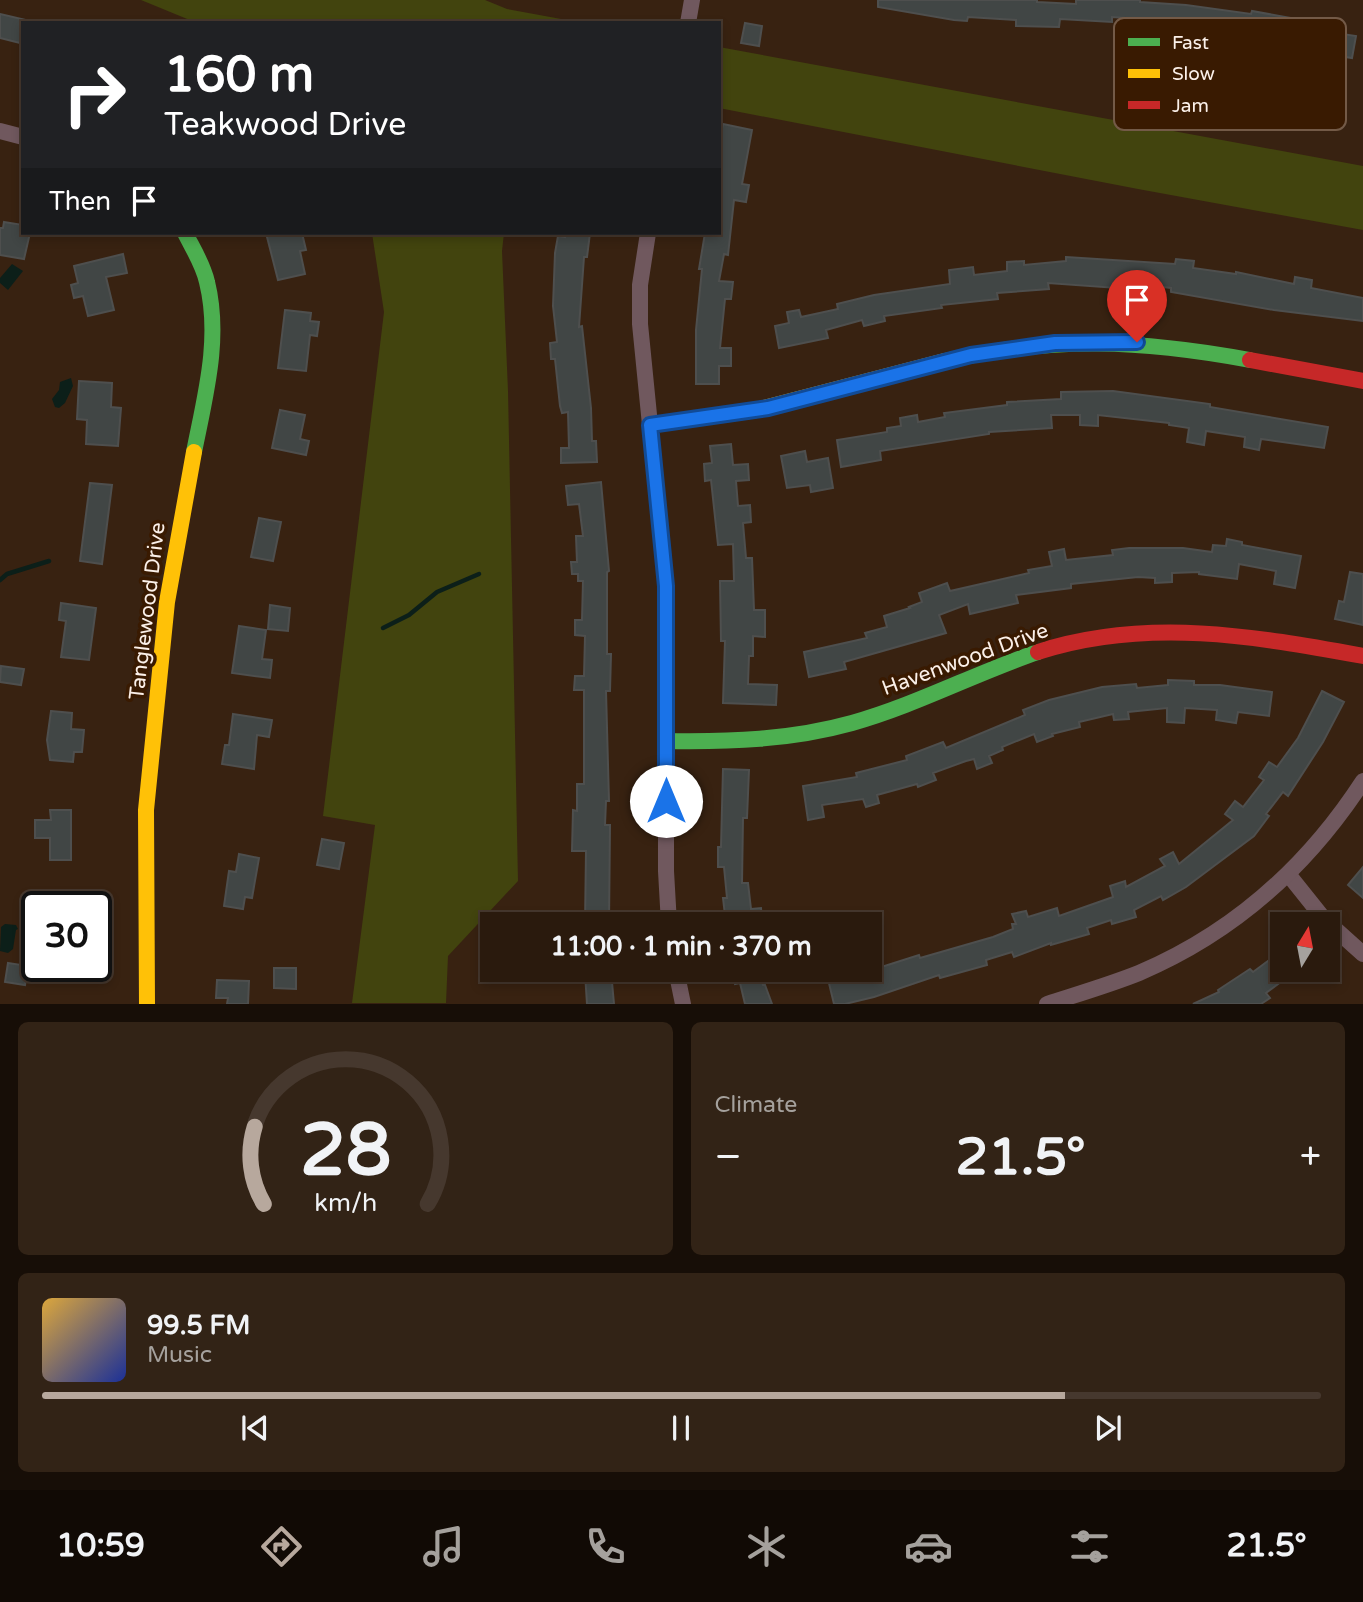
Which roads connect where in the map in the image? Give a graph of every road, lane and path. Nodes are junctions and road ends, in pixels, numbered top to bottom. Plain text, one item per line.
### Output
1 (692, 0) edge
2 (688, 21) edge
3 (0, 131) edge
4 (21, 136) edge
5 (187, 235) edge
6 (648, 235) edge
7 (1363, 381) edge
8 (650, 425) junction
9 (1363, 656) edge
10 (666, 741) junction
11 (1363, 781) edge
12 (1288, 874) junction
13 (668, 912) edge
14 (1363, 954) edge
15 (679, 982) edge
16 (147, 1003) edge
17 (683, 1003) edge
18 (1047, 1003) edge

1 - 2 street
3 - 4 street
5 - 16 street, Tanglewood Drive
6 - 8 street
7 - 8 street
8 - 10 street
9 - 10 street, Havenwood Drive
10 - 13 street
11 - 12 street
12 - 14 street
12 - 18 street
15 - 17 street

